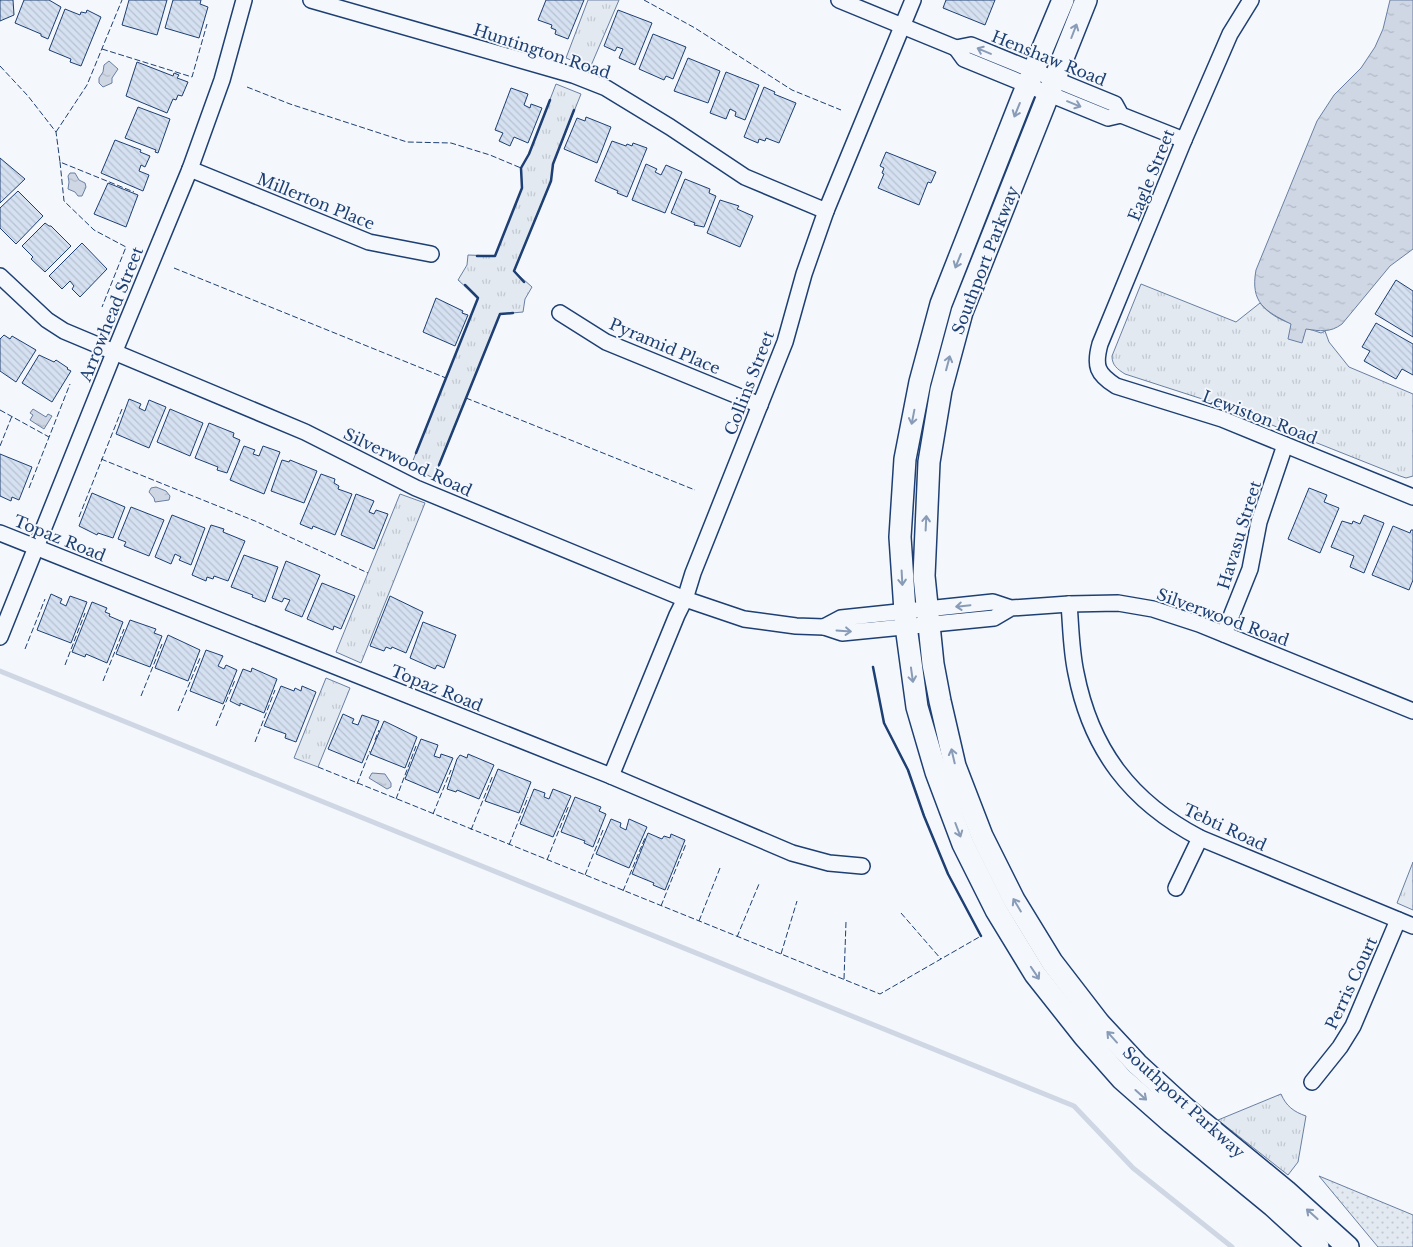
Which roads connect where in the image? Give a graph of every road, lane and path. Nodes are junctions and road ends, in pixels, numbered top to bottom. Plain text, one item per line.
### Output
1 (244, 0) edge
2 (311, 0) edge
3 (839, 0) edge
4 (913, 0) edge
5 (1063, 0) edge
6 (1086, 0) edge
7 (1251, 0) edge
8 (903, 26) junction
9 (1030, 78) junction
10 (1052, 87) junction
11 (1184, 140) junction
12 (190, 169) junction
13 (826, 211) junction
14 (431, 254) dead end
15 (0, 276) edge
16 (560, 312) dead end
17 (114, 352) junction
18 (1097, 369) joint
19 (760, 405) junction
20 (1286, 446) junction
21 (1413, 497) edge
22 (0, 533) edge
23 (36, 548) junction
24 (685, 599) junction
25 (1069, 604) junction
26 (928, 617) junction
27 (905, 618) junction
28 (1224, 634) junction
29 (0, 637) edge
30 (1413, 710) edge
31 (611, 776) junction
32 (1200, 838) junction
33 (862, 866) dead end
34 (1176, 888) dead end
35 (1398, 920) junction
36 (1413, 926) edge
37 (1312, 1082) dead end
38 (1318, 1247) edge
39 (1348, 1247) edge

1 - 12 street, Arrowhead Street
2 - 13 street, Huntington Road
3 - 8 street, Henshaw Road
4 - 8 street, Collins Street
5 - 9 street, Southport Parkway
10 -> 6 street, Southport Parkway
7 - 11 street, Eagle Street
8 - 9 street, Henshaw Road
8 - 13 street, Collins Street
9 - 10 street, Henshaw Road
9 -> 27 street, Southport Parkway
10 - 11 street, Henshaw Road
26 -> 10 street, Southport Parkway
11 - 18 street, Eagle Street
12 - 14 street, Millerton Place
12 - 17 street, Arrowhead Street
13 - 19 street, Collins Street
15 - 17 street, Silverwood Road
16 - 19 street, Pyramid Place
17 - 23 street, Arrowhead Street
17 - 24 street, Silverwood Road
18 - 20 street, Lewiston Road
19 - 24 street, Collins Street
20 - 21 street, Lewiston Road
20 - 28 street, Havasu Street
22 - 23 street, Topaz Road
23 - 29 street, Arrowhead Street
23 - 31 street, Topaz Road
24 - 27 street, Silverwood Road
24 - 31 street, Collins Street
25 - 26 street, Silverwood Road
25 - 28 street, Silverwood Road
25 - 32 street, Tebti Road
26 - 27 street, Silverwood Road
39 -> 26 street, Southport Parkway
27 -> 38 street, Southport Parkway
28 - 30 street, Silverwood Road
31 - 33 street, Topaz Road
32 - 34 street
32 - 35 street, Tebti Road
35 - 36 street, Tebti Road
35 - 37 street, Perris Court

